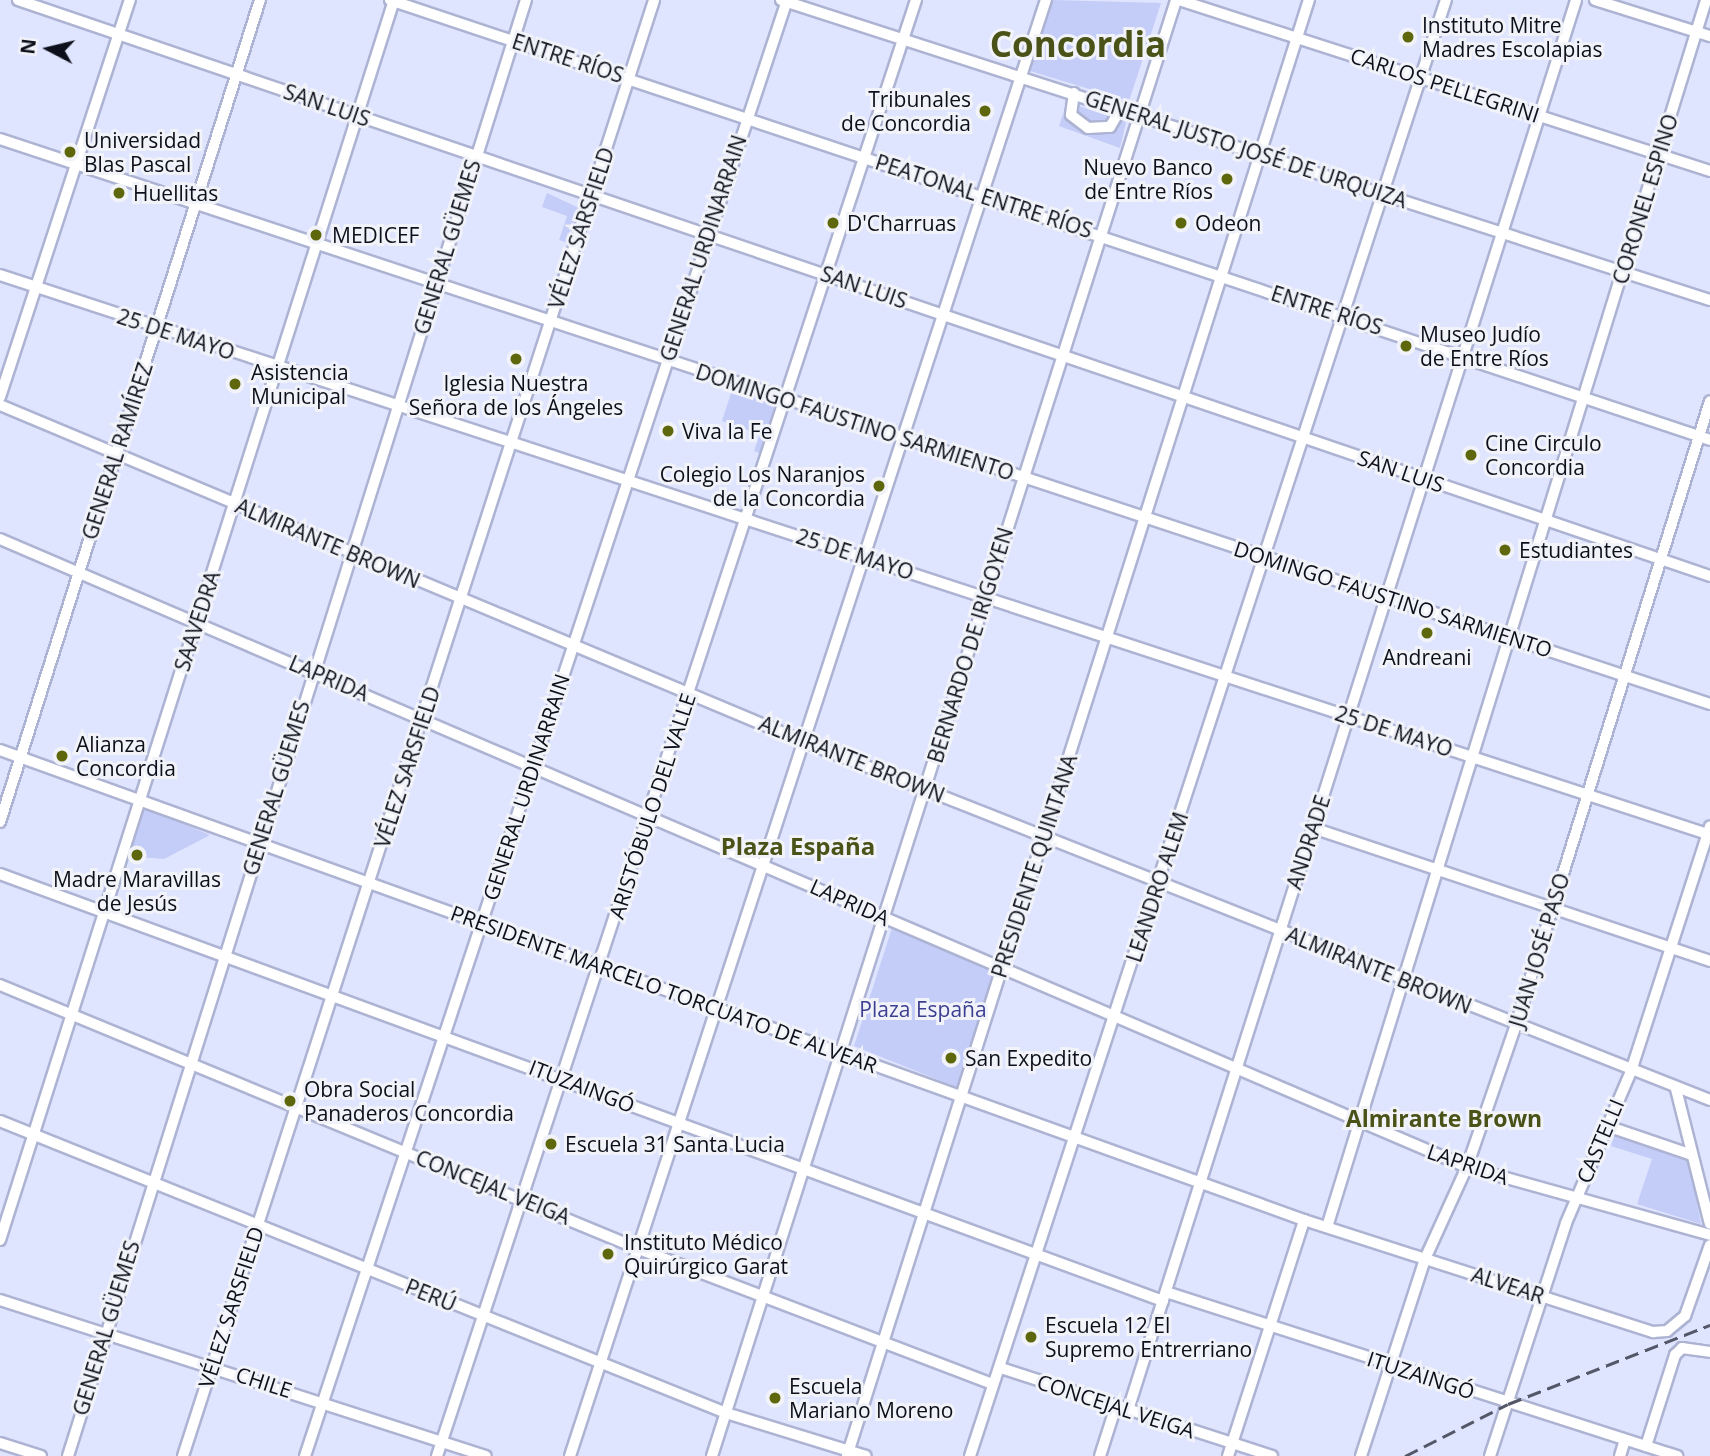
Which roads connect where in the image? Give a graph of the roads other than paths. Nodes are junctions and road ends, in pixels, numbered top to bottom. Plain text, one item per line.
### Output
1 (18, 0) edge
2 (130, 0) edge
3 (260, 0) edge
4 (393, 0) edge
5 (526, 0) edge
6 (654, 0) edge
7 (916, 0) edge
8 (1046, 0) edge
9 (1177, 0) edge
10 (1309, 0) edge
11 (1446, 0) edge
12 (1576, 0) edge
13 (1595, 0) edge
14 (1706, 0) edge
15 (785, 1) edge
16 (1696, 32) junction
17 (118, 34) junction
18 (1710, 36) edge
19 (1297, 38) junction
20 (904, 39) junction
21 (513, 40) junction
22 (238, 73) junction
23 (1020, 77) junction
24 (629, 78) junction
25 (1422, 78) junction
26 (1074, 93) junction
27 (1121, 108) junction
28 (1139, 113) junction
29 (358, 116) junction
30 (1539, 116) junction
31 (746, 117) junction
32 (0, 139) edge
33 (1261, 153) junction
34 (1659, 154) junction
35 (863, 155) junction
36 (476, 156) junction
37 (75, 165) junction
38 (1710, 171) edge
39 (1384, 193) junction
40 (592, 195) junction
41 (981, 195) junction
42 (197, 204) junction
43 (1502, 231) junction
44 (708, 234) junction
45 (1100, 234) junction
46 (317, 244) junction
47 (1623, 271) junction
48 (824, 273) junction
49 (0, 275) edge
50 (1221, 276) junction
51 (435, 285) junction
52 (35, 287) junction
53 (1710, 300) edge
54 (943, 314) junction
55 (1344, 315) junction
56 (551, 323) junction
57 (158, 328) junction
58 (1060, 355) junction
59 (1463, 355) junction
60 (667, 360) junction
61 (278, 367) junction
62 (0, 397) edge
63 (1182, 397) junction
64 (1585, 397) junction
65 (784, 398) junction
66 (1710, 401) edge
67 (399, 404) junction
68 (0, 405) edge
69 (1699, 436) junction
70 (1301, 437) junction
71 (902, 438) junction
72 (1710, 440) edge
73 (513, 441) junction
74 (116, 453) junction
75 (1023, 477) junction
76 (628, 478) junction
77 (1424, 479) junction
78 (234, 503) junction
79 (746, 517) junction
80 (1144, 517) junction
81 (1545, 521) junction
82 (0, 539) edge
83 (351, 552) junction
84 (863, 556) junction
85 (1263, 556) junction
86 (1660, 559) junction
87 (79, 572) junction
88 (1710, 576) edge
89 (986, 597) junction
90 (1386, 597) junction
91 (461, 599) junction
92 (197, 621) junction
93 (1107, 636) junction
94 (1508, 637) junction
95 (573, 643) junction
96 (313, 672) junction
97 (1225, 675) junction
98 (1624, 676) junction
99 (690, 691) junction
100 (1710, 704) edge
101 (1348, 716) junction
102 (423, 717) junction
103 (805, 742) junction
104 (0, 751) edge
105 (1472, 757) junction
106 (20, 758) junction
107 (533, 766) junction
108 (925, 789) junction
109 (1587, 795) junction
110 (140, 801) junction
111 (649, 816) junction
112 (0, 822) edge
113 (1313, 828) junction
114 (1709, 832) edge
115 (1043, 836) junction
116 (258, 844) junction
117 (765, 865) junction
118 (1438, 869) junction
119 (0, 874) edge
120 (369, 882) junction
121 (1159, 882) junction
122 (1552, 908) junction
123 (105, 911) junction
124 (884, 917) junction
125 (481, 923) junction
126 (1280, 930) junction
127 (1671, 948) junction
128 (224, 954) junction
129 (1710, 961) edge
130 (599, 968) junction
131 (1002, 968) junction
132 (1404, 981) junction
133 (0, 985) edge
134 (334, 995) junction
135 (716, 1010) junction
136 (71, 1014) junction
137 (1115, 1017) junction
138 (1516, 1025) junction
139 (445, 1034) junction
140 (842, 1053) junction
141 (189, 1062) junction
142 (1236, 1070) junction
143 (1631, 1071) junction
144 (563, 1078) junction
145 (1676, 1089) junction
146 (960, 1097) junction
147 (1710, 1100) edge
148 (298, 1107) junction
149 (0, 1121) edge
150 (679, 1123) junction
151 (1361, 1123) junction
152 (1606, 1126) junction
153 (33, 1135) junction
154 (1076, 1138) junction
155 (406, 1151) junction
156 (1692, 1155) junction
157 (1467, 1167) junction
158 (805, 1170) junction
159 (151, 1182) junction
160 (1202, 1183) junction
161 (523, 1199) junction
162 (1576, 1199) junction
163 (923, 1213) junction
164 (1304, 1220) junction
165 (257, 1224) junction
166 (1710, 1224) edge
167 (1327, 1227) junction
168 (1710, 1235) edge
169 (0, 1237) edge
170 (1710, 1245) edge
171 (639, 1249) junction
172 (1037, 1255) junction
173 (1425, 1259) junction
174 (366, 1270) junction
175 (1164, 1297) junction
176 (1543, 1297) junction
177 (763, 1298) junction
178 (0, 1300) edge
179 (483, 1317) junction
180 (1270, 1326) junction
181 (104, 1329) junction
182 (882, 1345) junction
183 (1710, 1352) edge
184 (600, 1363) junction
185 (212, 1365) junction
186 (1391, 1365) junction
187 (1000, 1368) junction
188 (989, 1384) junction
189 (323, 1402) junction
190 (1508, 1404) junction
191 (1116, 1406) junction
192 (1128, 1410) junction
193 (726, 1413) junction
194 (1625, 1440) junction
195 (442, 1441) junction
196 (0, 1443) edge
197 (1232, 1443) junction
198 (1646, 1446) junction
199 (848, 1453) edge
200 (41, 1456) edge
201 (68, 1456) edge
202 (183, 1456) edge
203 (305, 1456) edge
204 (437, 1456) edge
205 (486, 1456) edge
206 (570, 1456) edge
207 (712, 1456) edge
208 (866, 1456) edge
209 (970, 1456) edge
210 (1100, 1456) edge
211 (1228, 1456) edge
212 (1272, 1456) edge
213 (1361, 1456) edge
214 (1490, 1456) edge
215 (1620, 1456) edge
216 (1677, 1456) edge

1 - 17 street, SAN LUIS
2 - 17 street
3 - 22 street, GENERAL RAMÍREZ
4 - 21 street, ENTRE RÍOS
4 - 29 street, SAAVEDRA
5 - 21 street, GENERAL GÜEMES
6 - 24 street, VÉLEZ SARSFIELD
7 - 20 street, ARISTÓBULO DEL VALLE
8 - 23 street
9 - 19 street, CARLOS PELLEGRINI
9 - 28 street, BERNARDO DE IRIGOYEN
10 - 19 street, PRESIDENTE QUINTANA
11 - 25 street, LEANDRO ALEM
12 - 30 street, ANDRADE
13 - 16 street
14 - 16 street, CORONEL ESPINO
15 - 20 street, GENERAL JUSTO JOSÉ DE URQUIZA
15 - 31 street, GENERAL URDINARRAIN
16 - 18 street
16 - 34 street, CORONEL ESPINO
17 - 22 street, SAN LUIS
17 - 37 street
19 - 25 street, CARLOS PELLEGRINI
19 - 33 street, PRESIDENTE QUINTANA
20 - 23 street, GENERAL JUSTO JOSÉ DE URQUIZA
20 - 35 street, ARISTÓBULO DEL VALLE
21 - 24 street, ENTRE RÍOS
21 - 36 street, GENERAL GÜEMES
22 - 29 street, SAN LUIS
22 - 42 street, GENERAL RAMÍREZ
23 - 26 street, GENERAL JUSTO JOSÉ DE URQUIZA
23 - 41 street
24 - 31 street, ENTRE RÍOS
24 - 40 street, VÉLEZ SARSFIELD
25 - 30 street, CARLOS PELLEGRINI
25 - 39 street, LEANDRO ALEM
26 - 27 street, GENERAL JUSTO JOSÉ DE URQUIZA
26 - 27 street
27 - 28 street, GENERAL JUSTO JOSÉ DE URQUIZA
28 - 33 street, GENERAL JUSTO JOSÉ DE URQUIZA
28 - 45 street, BERNARDO DE IRIGOYEN
29 - 36 street, SAN LUIS
29 - 46 street, SAAVEDRA
30 - 34 street, CARLOS PELLEGRINI
30 - 43 street, ANDRADE
31 - 35 street, PEATONAL ENTRE RÍOS
31 - 44 street, GENERAL URDINARRAIN
32 - 37 street, DOMINGO FAUSTINO SARMIENTO
33 - 39 street, GENERAL JUSTO JOSÉ DE URQUIZA
33 - 50 street, PRESIDENTE QUINTANA
34 - 38 street, CARLOS PELLEGRINI
34 - 47 street, CORONEL ESPINO
35 - 41 street, PEATONAL ENTRE RÍOS
35 - 48 street, ARISTÓBULO DEL VALLE
36 - 40 street, SAN LUIS
36 - 51 street, GENERAL GÜEMES
37 - 42 street, DOMINGO FAUSTINO SARMIENTO
37 - 52 street
39 - 43 street, GENERAL JUSTO JOSÉ DE URQUIZA
39 - 55 street, LEANDRO ALEM
40 - 44 street, SAN LUIS
40 - 56 street, VÉLEZ SARSFIELD
41 - 45 street, PEATONAL ENTRE RÍOS
41 - 54 street
42 - 46 street, DOMINGO FAUSTINO SARMIENTO
42 - 57 street, GENERAL RAMÍREZ
43 - 47 street, GENERAL JUSTO JOSÉ DE URQUIZA
43 - 59 street, ANDRADE
44 - 48 street, SAN LUIS
44 - 60 street, GENERAL URDINARRAIN
45 - 50 street, PEATONAL ENTRE RÍOS
45 - 58 street, BERNARDO DE IRIGOYEN
46 - 51 street, DOMINGO FAUSTINO SARMIENTO
46 - 61 street, SAAVEDRA
47 - 53 street, GENERAL JUSTO JOSÉ DE URQUIZA
47 - 64 street, CORONEL ESPINO
48 - 54 street, SAN LUIS
48 - 65 street, ARISTÓBULO DEL VALLE
49 - 52 street, 25 DE MAYO
50 - 55 street, ENTRE RÍOS
50 - 63 street, PRESIDENTE QUINTANA
51 - 56 street, DOMINGO FAUSTINO SARMIENTO
51 - 67 street, GENERAL GÜEMES
52 - 57 street, 25 DE MAYO
52 - 62 street
54 - 58 street, SAN LUIS
54 - 71 street
55 - 59 street, ENTRE RÍOS
55 - 70 street, LEANDRO ALEM
56 - 60 street, DOMINGO FAUSTINO SARMIENTO
56 - 73 street, VÉLEZ SARSFIELD
57 - 61 street, 25 DE MAYO
57 - 74 street, GENERAL RAMÍREZ
58 - 63 street, SAN LUIS
58 - 75 street, BERNARDO DE IRIGOYEN
59 - 64 street, ENTRE RÍOS
59 - 77 street, ANDRADE
60 - 65 street, DOMINGO FAUSTINO SARMIENTO
60 - 76 street, GENERAL URDINARRAIN
61 - 67 street, 25 DE MAYO
61 - 78 street, SAAVEDRA
63 - 70 street, SAN LUIS
63 - 80 street, PRESIDENTE QUINTANA
64 - 69 street, ENTRE RÍOS
64 - 81 street, CORONEL ESPINO
65 - 71 street, DOMINGO FAUSTINO SARMIENTO
65 - 79 street, ARISTÓBULO DEL VALLE
66 - 69 street, JUAN JOSÉ PASO
67 - 73 street, 25 DE MAYO
67 - 83 street, GENERAL GÜEMES
68 - 74 street, ALMIRANTE BROWN
69 - 72 street, ENTRE RÍOS
69 - 86 street, JUAN JOSÉ PASO
70 - 77 street, SAN LUIS
70 - 85 street, LEANDRO ALEM
71 - 75 street, DOMINGO FAUSTINO SARMIENTO
71 - 84 street
73 - 76 street, 25 DE MAYO
73 - 91 street, VÉLEZ SARSFIELD
74 - 78 street, ALMIRANTE BROWN
74 - 87 street, GENERAL RAMÍREZ
75 - 80 street, DOMINGO FAUSTINO SARMIENTO
75 - 89 street, BERNARDO DE IRIGOYEN
76 - 79 street, 25 DE MAYO
76 - 95 street, GENERAL URDINARRAIN
77 - 81 street, SAN LUIS
77 - 90 street, ANDRADE
78 - 83 street, ALMIRANTE BROWN
78 - 92 street, SAAVEDRA
79 - 84 street, 25 DE MAYO
79 - 99 street, ARISTÓBULO DEL VALLE
80 - 85 street, DOMINGO FAUSTINO SARMIENTO
80 - 93 street, PRESIDENTE QUINTANA
81 - 86 street, SAN LUIS
81 - 94 street, CORONEL ESPINO
82 - 87 street, LAPRIDA
83 - 91 street, ALMIRANTE BROWN
83 - 96 street, GENERAL GÜEMES
84 - 89 street, 25 DE MAYO
84 - 103 street
85 - 90 street, DOMINGO FAUSTINO SARMIENTO
85 - 97 street, LEANDRO ALEM
86 - 88 street, SAN LUIS
86 - 98 street, JUAN JOSÉ PASO
87 - 92 street, LAPRIDA
87 - 106 street, GENERAL RAMÍREZ
89 - 93 street, 25 DE MAYO
89 - 108 street, BERNARDO DE IRIGOYEN
90 - 94 street, DOMINGO FAUSTINO SARMIENTO
90 - 101 street, ANDRADE
91 - 95 street, ALMIRANTE BROWN
91 - 102 street, VÉLEZ SARSFIELD
92 - 96 street, LAPRIDA
92 - 110 street, SAAVEDRA
93 - 97 street, 25 DE MAYO
93 - 115 street, PRESIDENTE QUINTANA
94 - 98 street, DOMINGO FAUSTINO SARMIENTO
94 - 105 street, CORONEL ESPINO
95 - 99 street, ALMIRANTE BROWN
95 - 107 street, GENERAL URDINARRAIN
96 - 102 street, LAPRIDA
96 - 116 street, GENERAL GÜEMES
97 - 101 street, 25 DE MAYO
97 - 121 street, LEANDRO ALEM
98 - 100 street, DOMINGO FAUSTINO SARMIENTO
98 - 109 street, JUAN JOSÉ PASO
99 - 103 street, ALMIRANTE BROWN
99 - 111 street, ARISTÓBULO DEL VALLE
101 - 105 street, 25 DE MAYO
101 - 113 street, ANDRADE
102 - 107 street, LAPRIDA
102 - 120 street, VÉLEZ SARSFIELD
103 - 108 street, ALMIRANTE BROWN
103 - 117 street
104 - 106 street, PRESIDENTE MARCELO TORCUATO DE ALVEAR
105 - 109 street, 25 DE MAYO
105 - 118 street, CORONEL ESPINO
106 - 110 street, PRESIDENTE MARCELO TORCUATO DE ALVEAR
106 - 112 street, GENERAL RAMÍREZ
107 - 111 street, LAPRIDA
107 - 125 street, GENERAL URDINARRAIN
108 - 115 street, ALMIRANTE BROWN
108 - 124 street, BERNARDO DE IRIGOYEN
109 - 114 street, 25 DE MAYO
109 - 122 street, JUAN JOSÉ PASO
110 - 116 street, PRESIDENTE MARCELO TORCUATO DE ALVEAR
110 - 123 street, SAAVEDRA
111 - 117 street, LAPRIDA
111 - 130 street, ARISTÓBULO DEL VALLE
113 - 118 street
113 - 126 street, ANDRADE
114 - 127 street, CASTELLI
115 - 121 street, ALMIRANTE BROWN
115 - 131 street, PRESIDENTE QUINTANA
116 - 120 street, PRESIDENTE MARCELO TORCUATO DE ALVEAR
116 - 128 street, GENERAL GÜEMES
117 - 124 street, LAPRIDA
117 - 135 street
118 - 122 street
118 - 132 street, CORONEL ESPINO
119 - 123 street, ITUZAINGÓ
120 - 125 street, PRESIDENTE MARCELO TORCUATO DE ALVEAR
120 - 134 street, VÉLEZ SARSFIELD
121 - 126 street, ALMIRANTE BROWN
121 - 137 street, LEANDRO ALEM
122 - 127 street
122 - 138 street, JUAN JOSÉ PASO
123 - 128 street, ITUZAINGÓ
123 - 136 street, SAAVEDRA
124 - 131 street, LAPRIDA
124 - 140 street, BERNARDO DE IRIGOYEN
125 - 130 street, PRESIDENTE MARCELO TORCUATO DE ALVEAR
125 - 139 street, GENERAL URDINARRAIN
126 - 132 street, ALMIRANTE BROWN
126 - 142 street, ANDRADE
127 - 129 street
127 - 143 street, CASTELLI
128 - 134 street, ITUZAINGÓ
128 - 141 street, GENERAL GÜEMES
130 - 135 street, PRESIDENTE MARCELO TORCUATO DE ALVEAR
130 - 144 street, ARISTÓBULO DEL VALLE
131 - 137 street, LAPRIDA
131 - 146 street, PRESIDENTE QUINTANA
132 - 138 street, ALMIRANTE BROWN
132 - 151 street, CORONEL ESPINO
133 - 136 street, CONCEJAL VEIGA
134 - 139 street, ITUZAINGÓ
134 - 148 street, VÉLEZ SARSFIELD
135 - 140 street, PRESIDENTE MARCELO TORCUATO DE ALVEAR
135 - 150 street
136 - 141 street, CONCEJAL VEIGA
136 - 153 street, SAAVEDRA
137 - 142 street, LAPRIDA
137 - 154 street, LEANDRO ALEM
138 - 143 street, ALMIRANTE BROWN
138 - 157 street, JUAN JOSÉ PASO
139 - 144 street, ITUZAINGÓ
139 - 155 street, GENERAL URDINARRAIN
140 - 146 street, PRESIDENTE MARCELO TORCUATO DE ALVEAR
140 - 158 street, BERNARDO DE IRIGOYEN
141 - 148 street, CONCEJAL VEIGA
141 - 159 street, GENERAL GÜEMES
142 - 151 street, LAPRIDA
142 - 160 street, ANDRADE
143 - 145 street, ALMIRANTE BROWN
143 - 152 street, CASTELLI
144 - 150 street, ITUZAINGÓ
144 - 161 street, ARISTÓBULO DEL VALLE
145 - 147 street, ALMIRANTE BROWN
145 - 156 street
146 - 154 street, PRESIDENTE MARCELO TORCUATO DE ALVEAR
146 - 163 street, PRESIDENTE QUINTANA
148 - 155 street, CONCEJAL VEIGA
148 - 165 street, VÉLEZ SARSFIELD
149 - 153 street, PERÚ
150 - 158 street, ITUZAINGÓ
150 - 171 street
151 - 157 street, LAPRIDA
151 - 167 street, CORONEL ESPINO
152 - 156 street
152 - 162 street, CASTELLI
153 - 159 street, PERÚ
153 - 169 street, SAAVEDRA
154 - 160 street, PRESIDENTE MARCELO TORCUATO DE ALVEAR
154 - 172 street, LEANDRO ALEM
155 - 161 street, CONCEJAL VEIGA
155 - 174 street, GENERAL URDINARRAIN
156 - 166 street
157 - 162 street, LAPRIDA
157 - 173 street, JUAN JOSÉ PASO
158 - 163 street, ITUZAINGÓ
158 - 177 street, BERNARDO DE IRIGOYEN
159 - 165 street, PERÚ
159 - 181 street, GENERAL GÜEMES
160 - 164 street, PRESIDENTE MARCELO TORCUATO DE ALVEAR
160 - 175 street, ANDRADE
161 - 171 street, CONCEJAL VEIGA
161 - 179 street, ARISTÓBULO DEL VALLE
162 - 168 street, LAPRIDA
162 - 176 street, CASTELLI
163 - 172 street, ITUZAINGÓ
163 - 182 street, PRESIDENTE QUINTANA
164 - 167 street, PRESIDENTE MARCELO TORCUATO DE ALVEAR
164 - 180 street
165 - 174 street, PERÚ
165 - 185 street, VÉLEZ SARSFIELD
167 - 173 street, ALVEAR
170 - 176 street, ALVEAR
171 - 177 street, CONCEJAL VEIGA
171 - 184 street
172 - 175 street, ITUZAINGÓ
172 - 187 street, LEANDRO ALEM
173 - 176 street, ALVEAR
173 - 186 street, JUAN JOSÉ PASO
174 - 179 street, PERÚ
174 - 189 street, GENERAL URDINARRAIN
175 - 180 street, ITUZAINGÓ
175 - 192 street, ANDRADE
176 - 190 street, CASTELLI
177 - 182 street, CONCEJAL VEIGA
177 - 193 street, BERNARDO DE IRIGOYEN
178 - 181 street, CHILE
179 - 184 street, PERÚ
179 - 195 street, ARISTÓBULO DEL VALLE
180 - 186 street, ITUZAINGÓ
180 - 197 street
181 - 185 street, CHILE
181 - 201 street, GENERAL GÜEMES
182 - 188 street, CONCEJAL VEIGA
182 - 199 street, PRESIDENTE QUINTANA
183 - 198 street
184 - 193 street, PERÚ
184 - 206 street
185 - 189 street, CHILE
185 - 202 street, VÉLEZ SARSFIELD
186 - 190 street, ITUZAINGÓ
186 - 213 street, JUAN JOSÉ PASO
187 - 188 street, LEANDRO ALEM
187 - 191 street, CONCEJAL VEIGA
188 - 209 street, LEANDRO ALEM
189 - 195 street, CHILE
189 - 203 street, GENERAL URDINARRAIN
190 - 194 street, ITUZAINGÓ
190 - 214 street, CASTELLI
191 - 192 street, CONCEJAL VEIGA
191 - 210 street
192 - 197 street, CONCEJAL VEIGA
193 - 199 street, PERÚ
193 - 207 street, BERNARDO DE IRIGOYEN
194 - 198 street, ITUZAINGÓ
194 - 215 street
195 - 204 street, ARISTÓBULO DEL VALLE
195 - 205 street, CHILE
196 - 200 street
197 - 211 street
197 - 212 street, CONCEJAL VEIGA
198 - 216 street, ITUZAINGÓ
199 - 208 street, PERÚ

